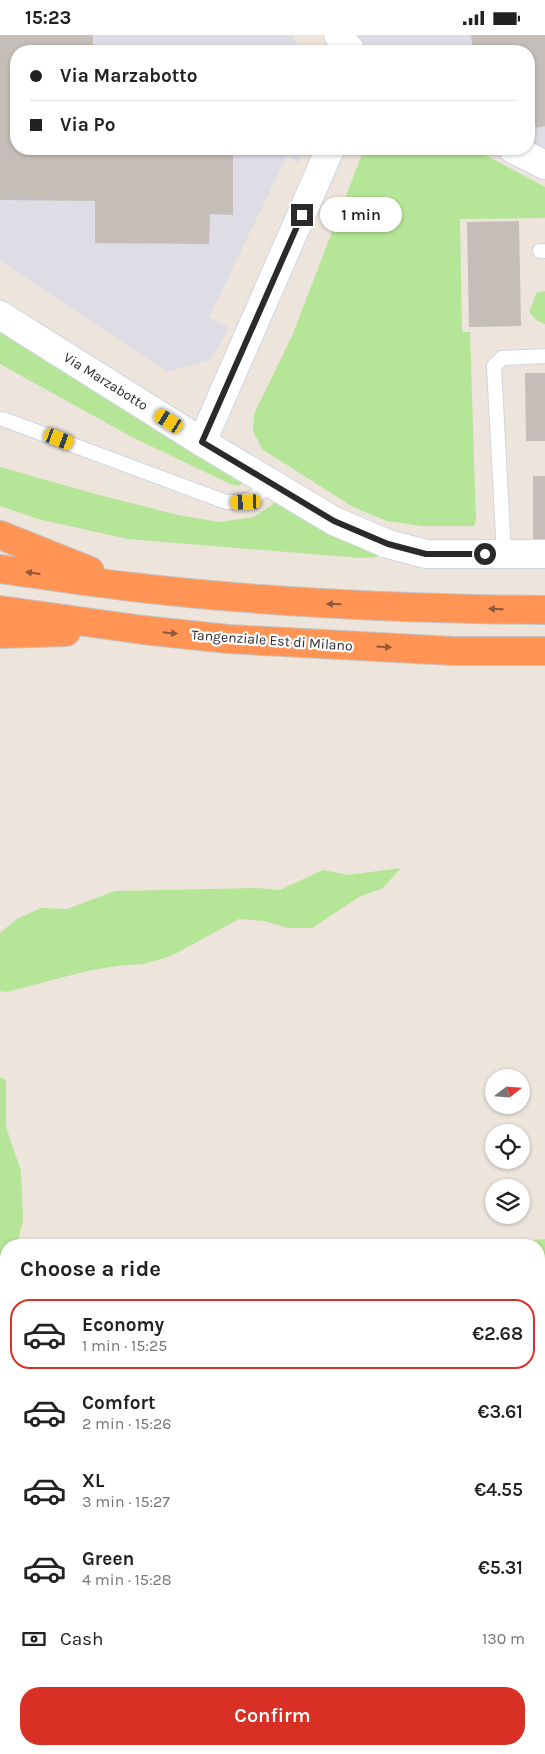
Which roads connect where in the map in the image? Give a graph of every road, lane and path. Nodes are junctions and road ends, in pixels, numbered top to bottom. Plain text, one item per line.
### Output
1 (338, 35) edge
2 (346, 45) edge
3 (327, 155) edge
4 (525, 155) edge
5 (545, 165) edge
6 (0, 315) edge
7 (545, 356) edge
8 (3, 419) dead end
9 (202, 442) junction
10 (269, 482) junction
11 (0, 535) edge
12 (504, 554) junction
13 (545, 554) edge
14 (0, 569) edge
15 (131, 587) junction
16 (0, 610) edge
17 (545, 610) edge
18 (144, 630) junction
19 (0, 634) edge
20 (545, 651) edge

1 - 2 street
3 - 9 street
4 - 5 street
6 - 9 street, Via Marzabotto
7 - 12 lane
8 - 10 lane
9 - 10 street, Via Marzabotto
10 - 12 street, Via Marzabotto
11 - 15 highway
12 - 13 street, Via Marzabotto
15 -> 14 highway
17 -> 15 highway
16 - 18 highway, Tangenziale Est di Milano
18 - 19 highway
18 -> 20 highway, Tangenziale Est di Milano

